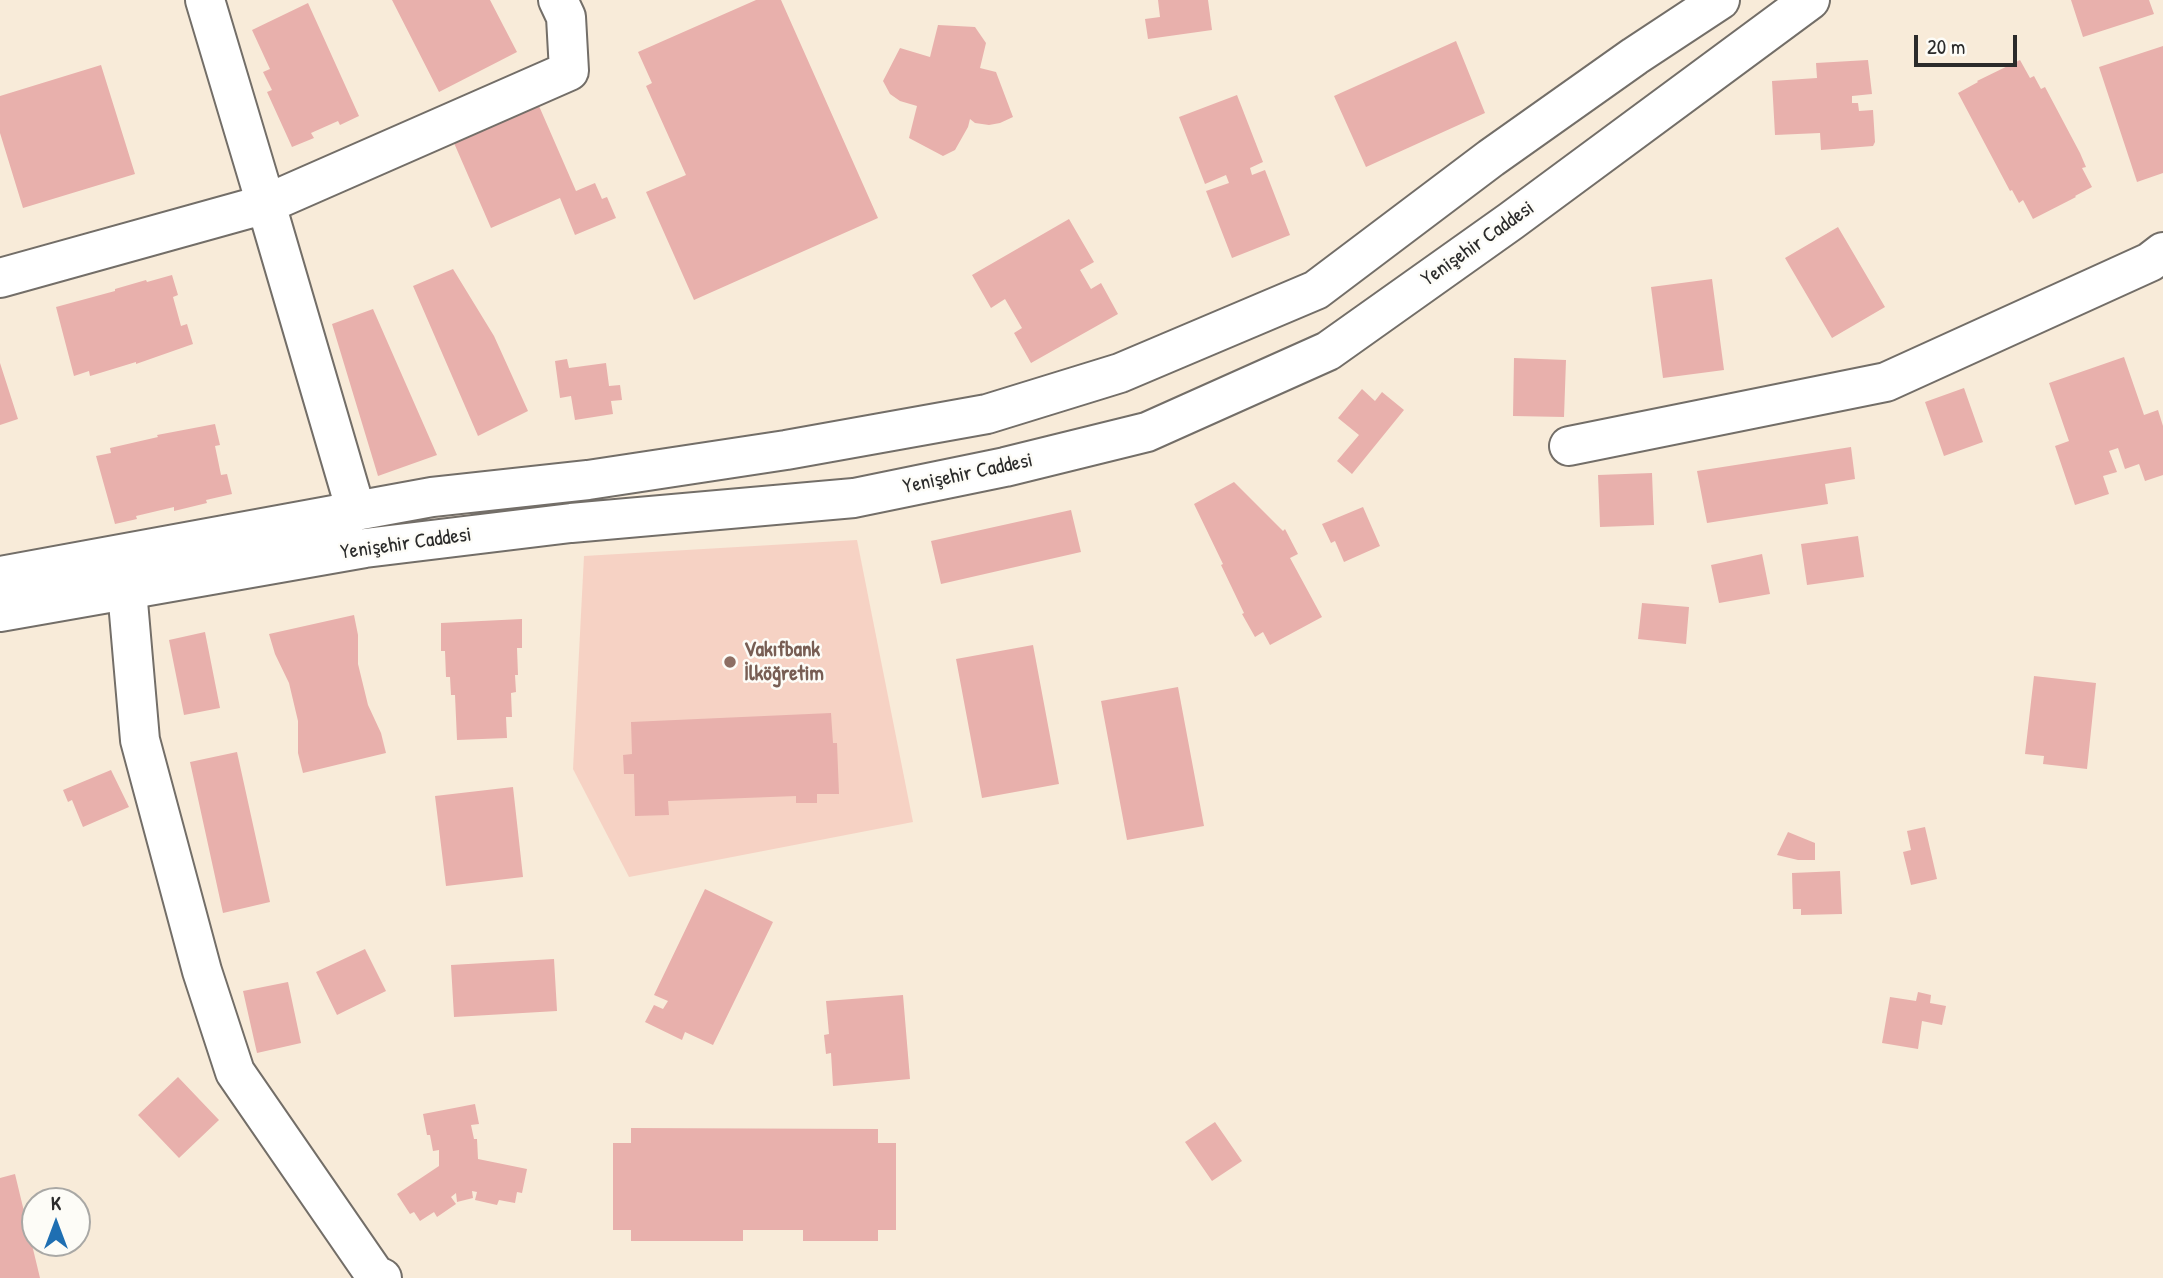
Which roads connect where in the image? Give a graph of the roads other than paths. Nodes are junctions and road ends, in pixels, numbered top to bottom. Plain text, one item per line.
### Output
1 (205, 0) edge
2 (558, 0) edge
3 (1720, 0) edge
4 (1810, 0) edge
5 (266, 204) junction
6 (2163, 253) edge
7 (0, 278) edge
8 (1569, 446) dead end
9 (356, 511) junction
10 (0, 576) edge
11 (127, 590) junction
12 (0, 612) edge
13 (382, 1278) edge

1 - 5 main road
2 - 5 main road
3 - 9 main road, Yenişehir Caddesi
4 - 11 main road, Yenişehir Caddesi
5 - 7 main road
5 - 9 main road
6 - 8 main road
9 - 10 main road, Yenişehir Caddesi
11 - 12 main road, Yenişehir Caddesi
11 - 13 main road

